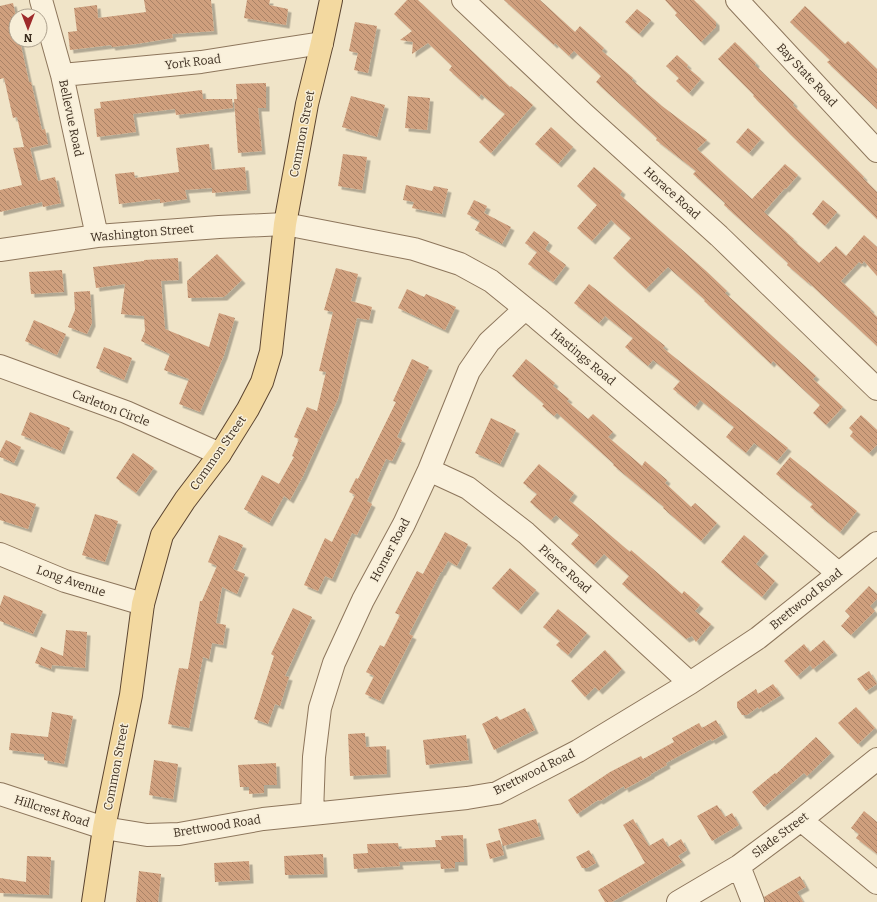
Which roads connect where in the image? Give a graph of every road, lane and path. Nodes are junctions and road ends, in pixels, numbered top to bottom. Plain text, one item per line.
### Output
1 (41, 0) edge
2 (331, 0) edge
3 (463, 0) edge
4 (737, 0) edge
5 (322, 43) junction
6 (62, 75) junction
7 (877, 151) edge
8 (285, 224) junction
9 (97, 236) junction
10 (0, 250) edge
11 (525, 309) junction
12 (0, 366) edge
13 (877, 389) edge
14 (220, 454) junction
15 (429, 470) junction
16 (877, 542) edge
17 (0, 554) edge
18 (838, 573) junction
19 (143, 604) junction
20 (690, 683) junction
21 (877, 759) edge
22 (0, 794) edge
23 (312, 814) junction
24 (801, 820) junction
25 (104, 828) junction
26 (738, 866) junction
27 (877, 883) edge
28 (93, 902) edge
29 (678, 902) edge
30 (753, 902) edge

1 - 6 street, Bellevue Road
2 - 5 main road, Common Street
3 - 13 street, Horace Road
4 - 7 street, Bay State Road
5 - 6 street, York Road
5 - 8 main road, Common Street
6 - 9 street, Bellevue Road
8 - 9 street, Washington Street
8 - 11 street, Hastings Road
8 - 14 main road, Common Street
9 - 10 street, Washington Street
11 - 15 street, Homer Road
11 - 18 street, Hastings Road
12 - 14 street, Carleton Circle
14 - 19 main road, Common Street
15 - 20 street, Pierce Road
15 - 23 street, Homer Road
16 - 18 street, Brettwood Road
17 - 19 street, Long Avenue
18 - 20 street, Brettwood Road
19 - 25 main road, Common Street
20 - 23 street, Brettwood Road
21 - 24 street, Slade Street
22 - 25 street, Hillcrest Road
23 - 25 street, Brettwood Road
24 - 26 street, Slade Street
24 - 27 street
25 - 28 main road, Common Street
26 - 29 street, Slade Street
26 - 30 street

